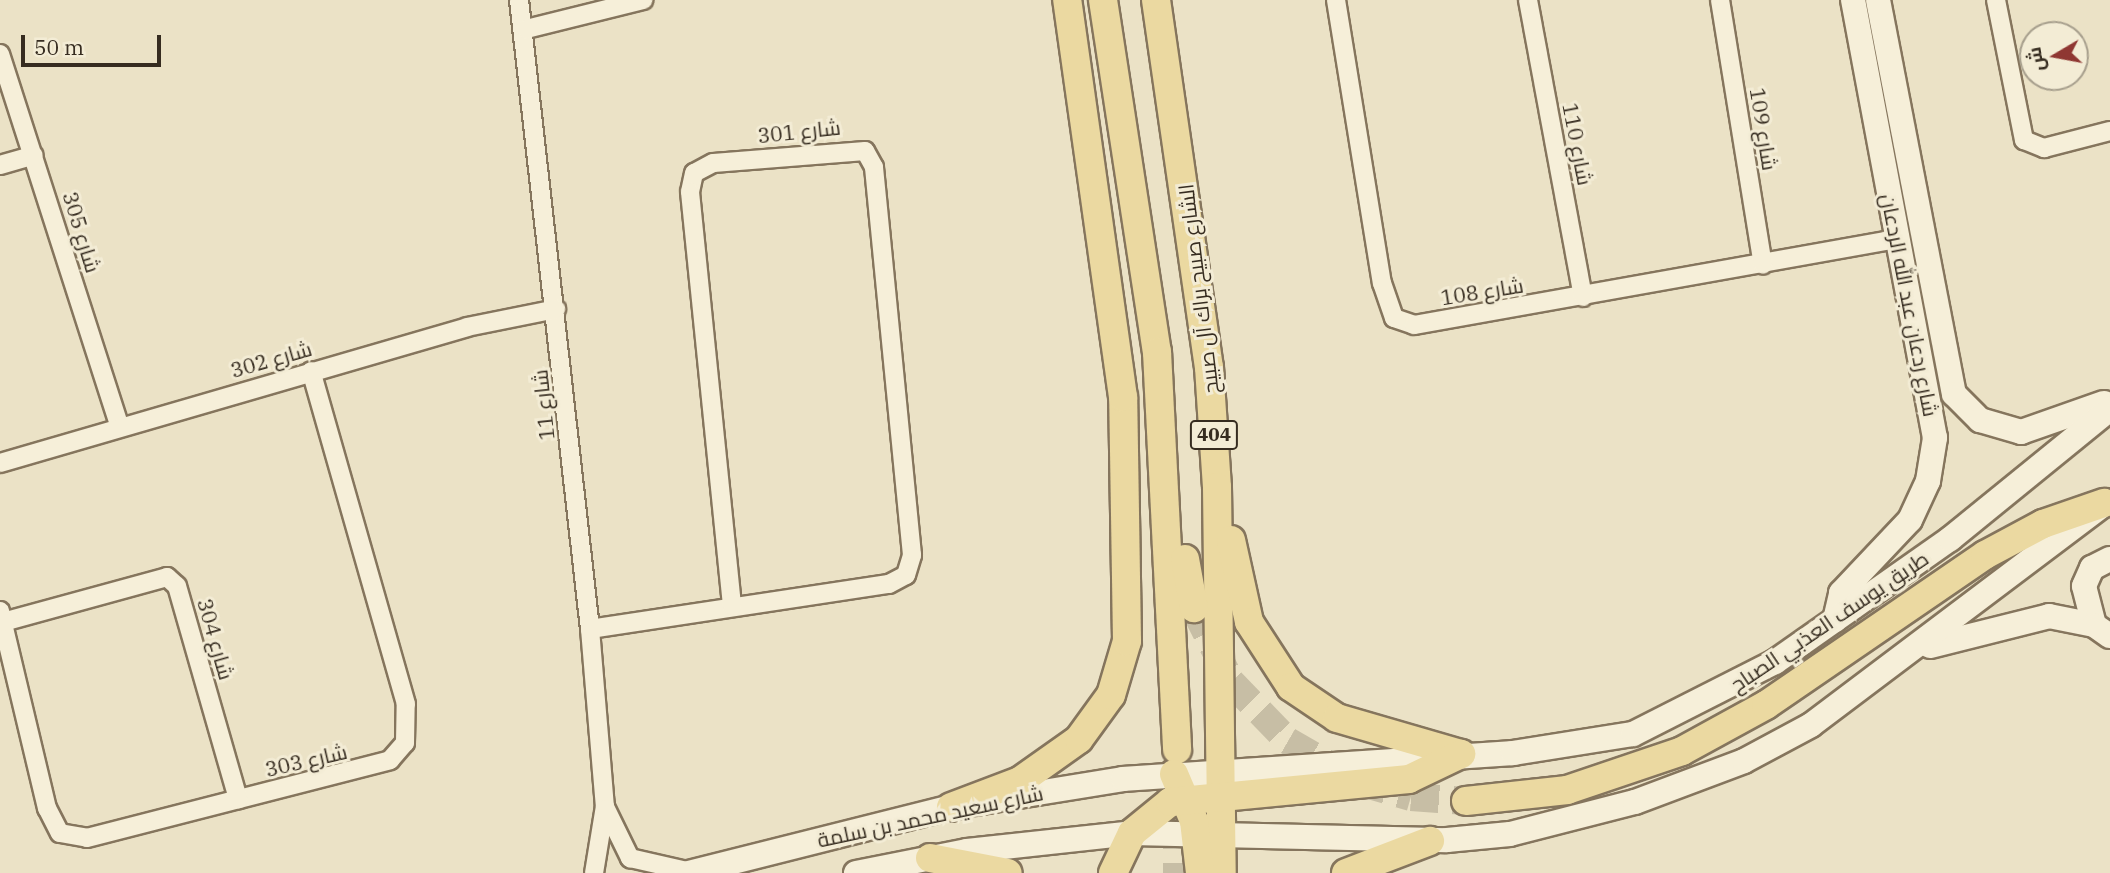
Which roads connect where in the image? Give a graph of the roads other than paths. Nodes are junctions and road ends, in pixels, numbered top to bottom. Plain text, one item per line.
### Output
1 (519, 0) edge
2 (643, 0) edge
3 (1067, 0) edge
4 (1103, 0) edge
5 (1122, 0) edge
6 (1156, 0) edge
7 (1336, 0) edge
8 (1528, 0) edge
9 (1720, 0) edge
10 (1853, 0) edge
11 (1878, 0) edge
12 (1996, 0) edge
13 (526, 29) junction
14 (0, 54) edge
15 (2110, 131) edge
16 (34, 155) junction
17 (0, 165) edge
18 (1895, 239) junction
19 (1763, 265) junction
20 (1583, 297) junction
21 (556, 309) junction
22 (311, 371) junction
23 (2110, 398) edge
24 (1965, 408) junction
25 (2110, 409) edge
26 (1935, 416) junction
27 (119, 425) junction
28 (0, 463) edge
29 (1217, 487) junction
30 (2107, 501) edge
31 (2110, 559) edge
32 (732, 606) junction
33 (1194, 608) tunnel mouth
34 (2, 616) edge
35 (1835, 620) junction
36 (590, 629) junction
37 (2102, 631) edge
38 (1906, 654) junction
39 (1461, 754) junction
40 (1179, 774) junction
41 (1223, 783) junction
42 (238, 799) junction
43 (1466, 801) tunnel mouth
44 (605, 806) junction
45 (951, 807) junction
46 (1132, 833) junction
47 (1210, 833) junction
48 (1430, 841) junction
49 (930, 858) junction
50 (594, 873) edge
51 (690, 873) edge
52 (856, 873) edge
53 (1008, 873) edge
54 (1114, 873) edge
55 (1200, 873) edge
56 (1222, 873) edge
57 (1346, 873) edge

1 - 13 street, شارع 11
2 - 13 street
3 - 45 main road
4 - 40 main road, 404
5 - 33 main road
6 - 29 main road, الشارع صبيح براك آل صبيح / 404
7 - 20 street, شارع 108
8 - 20 street, شارع 110
9 - 19 street, شارع 109
10 - 18 street, شارع ردعان عبد الله الردعان
11 - 24 street, شارع ردعان عبد الله الردعان
12 - 15 street
13 - 21 street, شارع 11
14 - 16 street, شارع 305
16 - 17 street
16 - 27 street, شارع 305
18 - 19 street, شارع 108
18 - 26 street, شارع ردعان عبد الله الردعان
19 - 20 street, شارع 108
21 - 22 street, شارع 302
21 - 36 street, شارع 11
22 - 27 street, شارع 302
22 - 42 street, شارع 303
23 - 24 street, شارع ردعان عبد الله الردعان
24 - 26 street
25 - 35 street, طريق يوسف العذبي الصباح
26 - 35 street, شارع ردعان عبد الله الردعان
27 - 28 street, شارع 302
29 - 39 main road
29 - 41 main road, الشارع صبيح براك آل صبيح / 404
30 - 38 street
30 - 43 main road
31 - 37 street
32 - 32 street, شارع 301
32 - 36 street, شارع 301
34 - 42 street, شارع 304
34 - 42 street, شارع 303
35 - 39 street, طريق يوسف العذبي الصباح
36 - 44 street, شارع 11
37 - 38 street
38 - 48 street
39 - 41 main road
40 - 41 main road
40 - 45 street, شارع سعيد محمد بن سلمة
40 - 46 main road
40 - 47 main road
41 - 47 main road, الشارع صبيح براك آل صبيح / 404
44 - 50 street, شارع 11
44 - 51 street, شارع 11
45 - 51 street, شارع سعيد محمد بن سلمة
46 - 47 street, شارع سعيد محمد بن سلمة
46 - 49 street, شارع سعيد محمد بن سلمة
46 - 54 main road
47 - 48 street
47 - 55 main road
47 - 56 main road, الشارع صبيح براك آل صبيح / 404
48 - 57 main road
49 - 52 street, شارع سعيد محمد بن سلمة
49 - 53 main road

